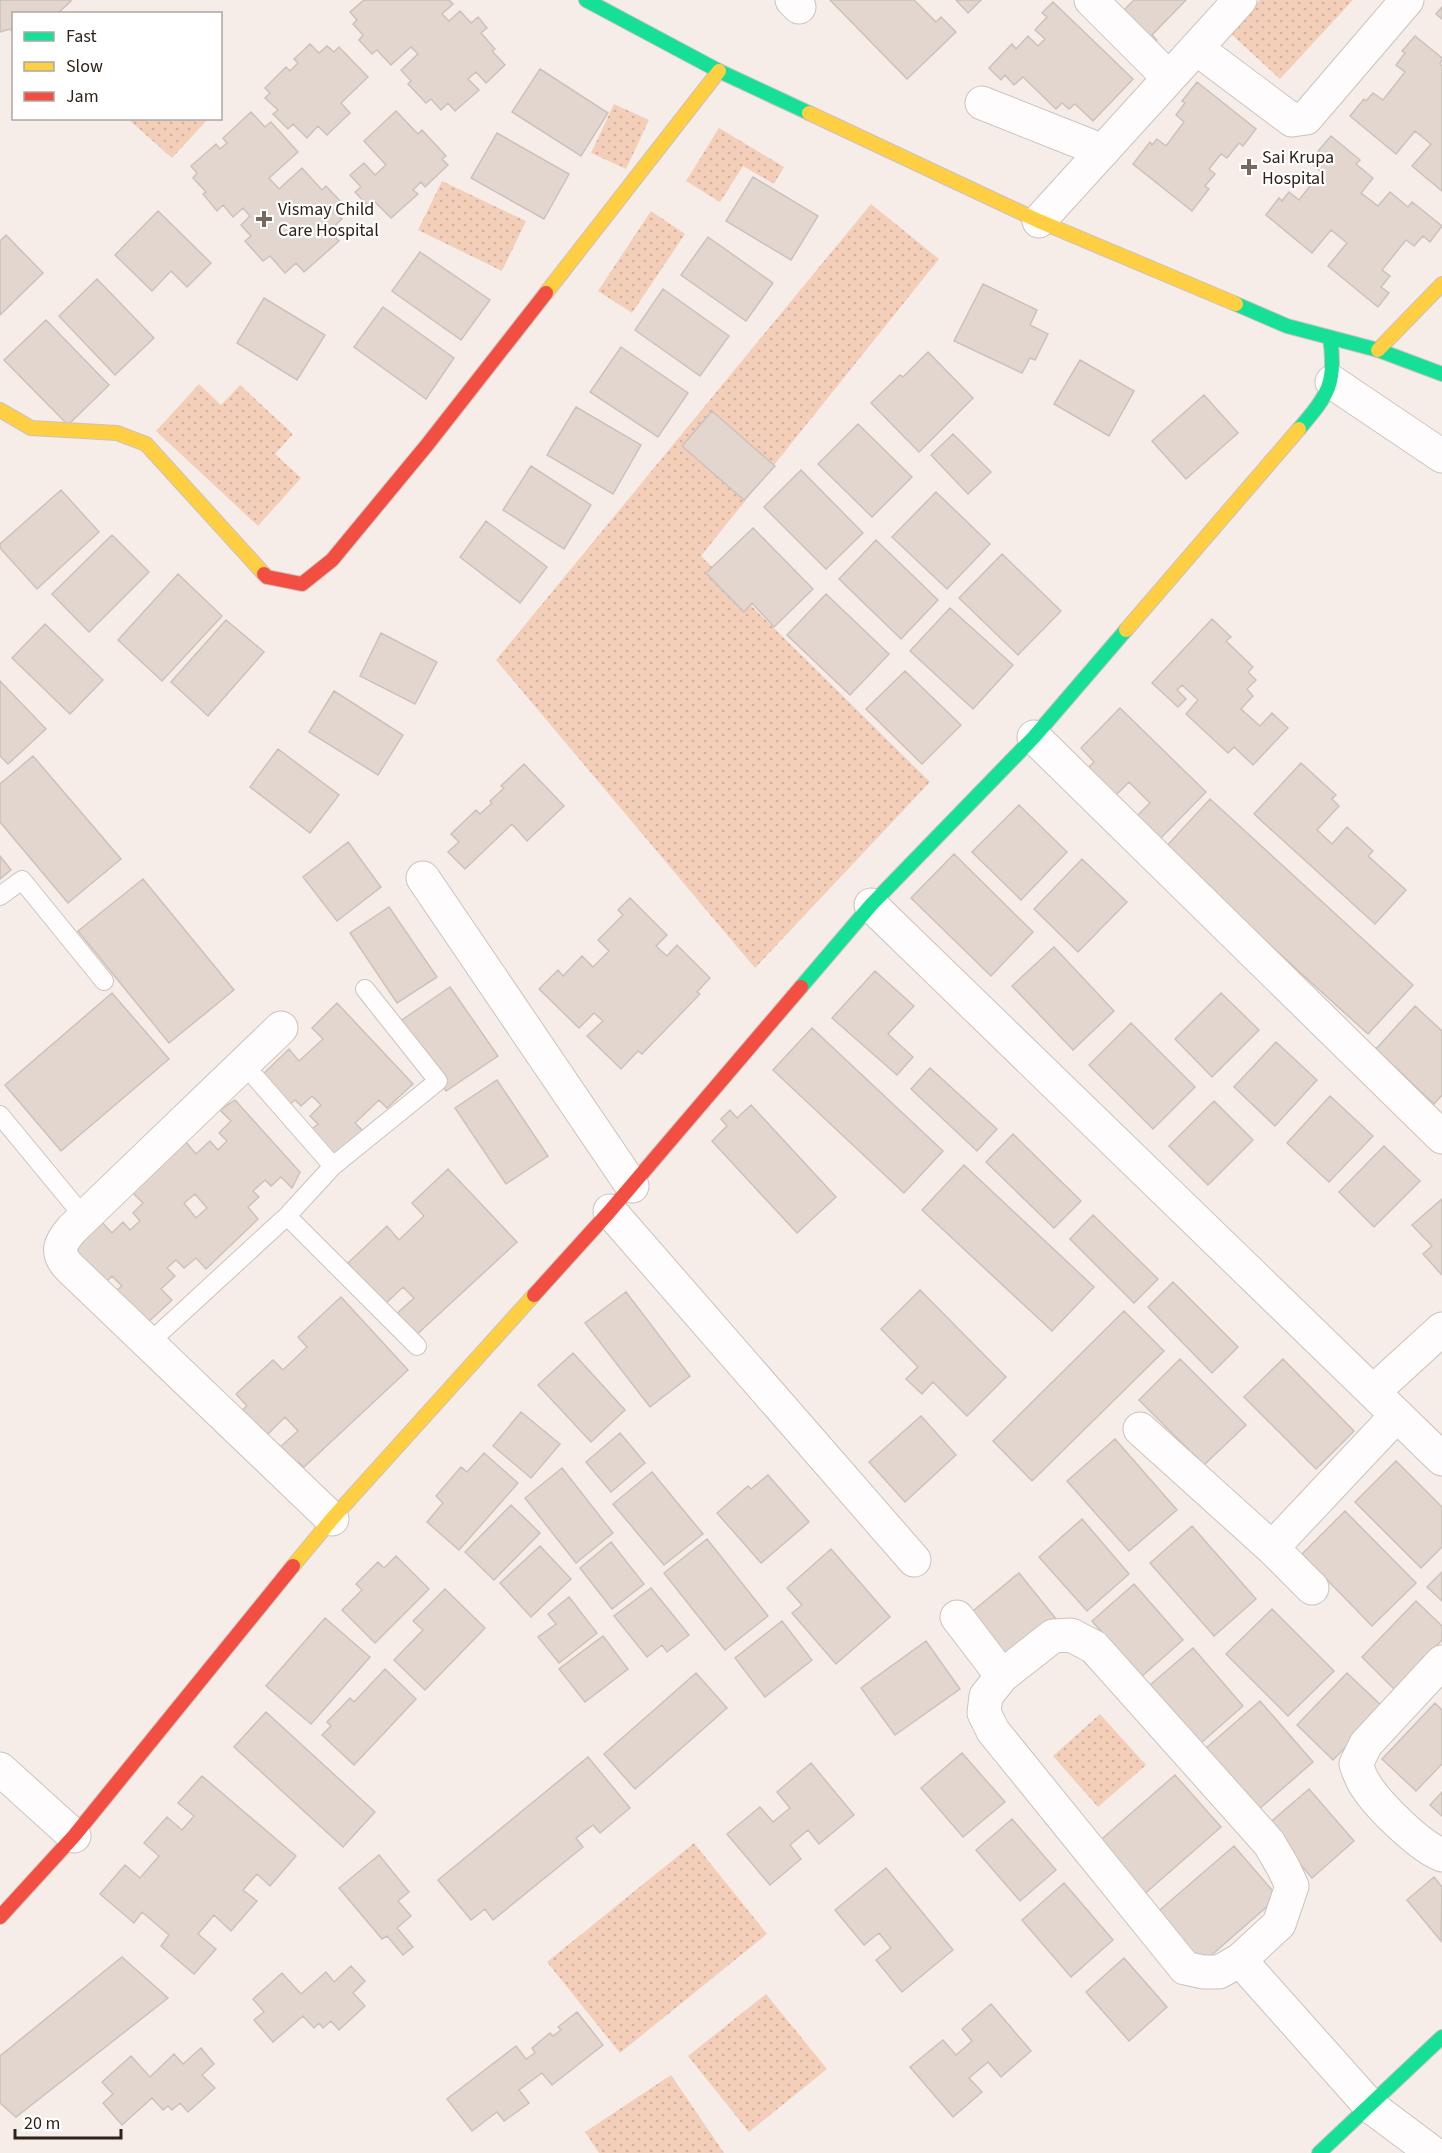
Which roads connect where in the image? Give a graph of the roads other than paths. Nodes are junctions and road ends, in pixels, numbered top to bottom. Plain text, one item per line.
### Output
1 (586, 0) edge
2 (1091, 0) edge
3 (1240, 0) edge
4 (1407, 0) edge
5 (1196, 48) junction
6 (719, 71) junction
7 (1169, 78) junction
8 (982, 103) dead end
9 (1102, 151) junction
10 (1039, 221) junction
11 (1442, 284) edge
12 (1330, 338) junction
13 (1378, 351) junction
14 (1442, 374) edge
15 (1332, 382) junction
16 (0, 410) edge
17 (1442, 456) edge
18 (1034, 737) junction
19 (423, 878) dead end
20 (0, 896) edge
21 (872, 905) junction
22 (104, 981) dead end
23 (365, 989) dead end
24 (280, 1028) dead end
25 (256, 1078) dead end
26 (0, 1115) edge
27 (1442, 1137) edge
28 (333, 1166) junction
29 (632, 1186) junction
30 (610, 1211) junction
31 (287, 1216) junction
32 (84, 1217) junction
33 (1442, 1329) edge
34 (150, 1342) junction
35 (417, 1346) dead end
36 (1373, 1392) junction
37 (1396, 1415) junction
38 (1140, 1429) dead end
39 (1442, 1459) edge
40 (332, 1519) junction
41 (1272, 1548) junction
42 (914, 1560) dead end
43 (1312, 1588) dead end
44 (957, 1617) dead end
45 (1442, 1662) edge
46 (1002, 1676) junction
47 (0, 1769) edge
48 (74, 1836) junction
49 (1442, 1856) edge
50 (0, 1917) edge
51 (1240, 1960) junction
52 (1442, 2037) edge
53 (1370, 2106) junction
54 (1319, 2153) edge
55 (1433, 2153) edge

1 - 6 street
2 - 7 street
3 - 5 street
4 - 5 street
5 - 7 street
6 - 10 street
6 - 16 street
7 - 9 street
8 - 9 street
9 - 10 street
10 - 12 street
11 - 13 street
12 - 13 street
12 - 15 street
13 - 14 street
15 - 17 street
15 - 18 street
18 - 21 street
18 - 27 street
19 - 29 street
20 - 22 lane
21 - 29 street
21 - 36 street
23 - 28 lane
24 - 32 street
25 - 28 lane
26 - 32 lane
28 - 31 lane
29 - 30 street
30 - 40 street
30 - 42 street
31 - 34 lane
31 - 35 lane
32 - 34 street
33 - 36 street
34 - 40 street
36 - 37 street
37 - 39 street
37 - 41 street
38 - 41 street
40 - 48 street
41 - 43 street
44 - 46 street
45 - 49 street
46 - 51 street
46 - 51 street
47 - 48 street
48 - 50 street
51 - 53 street
52 - 53 street
53 - 54 street
53 - 55 street

